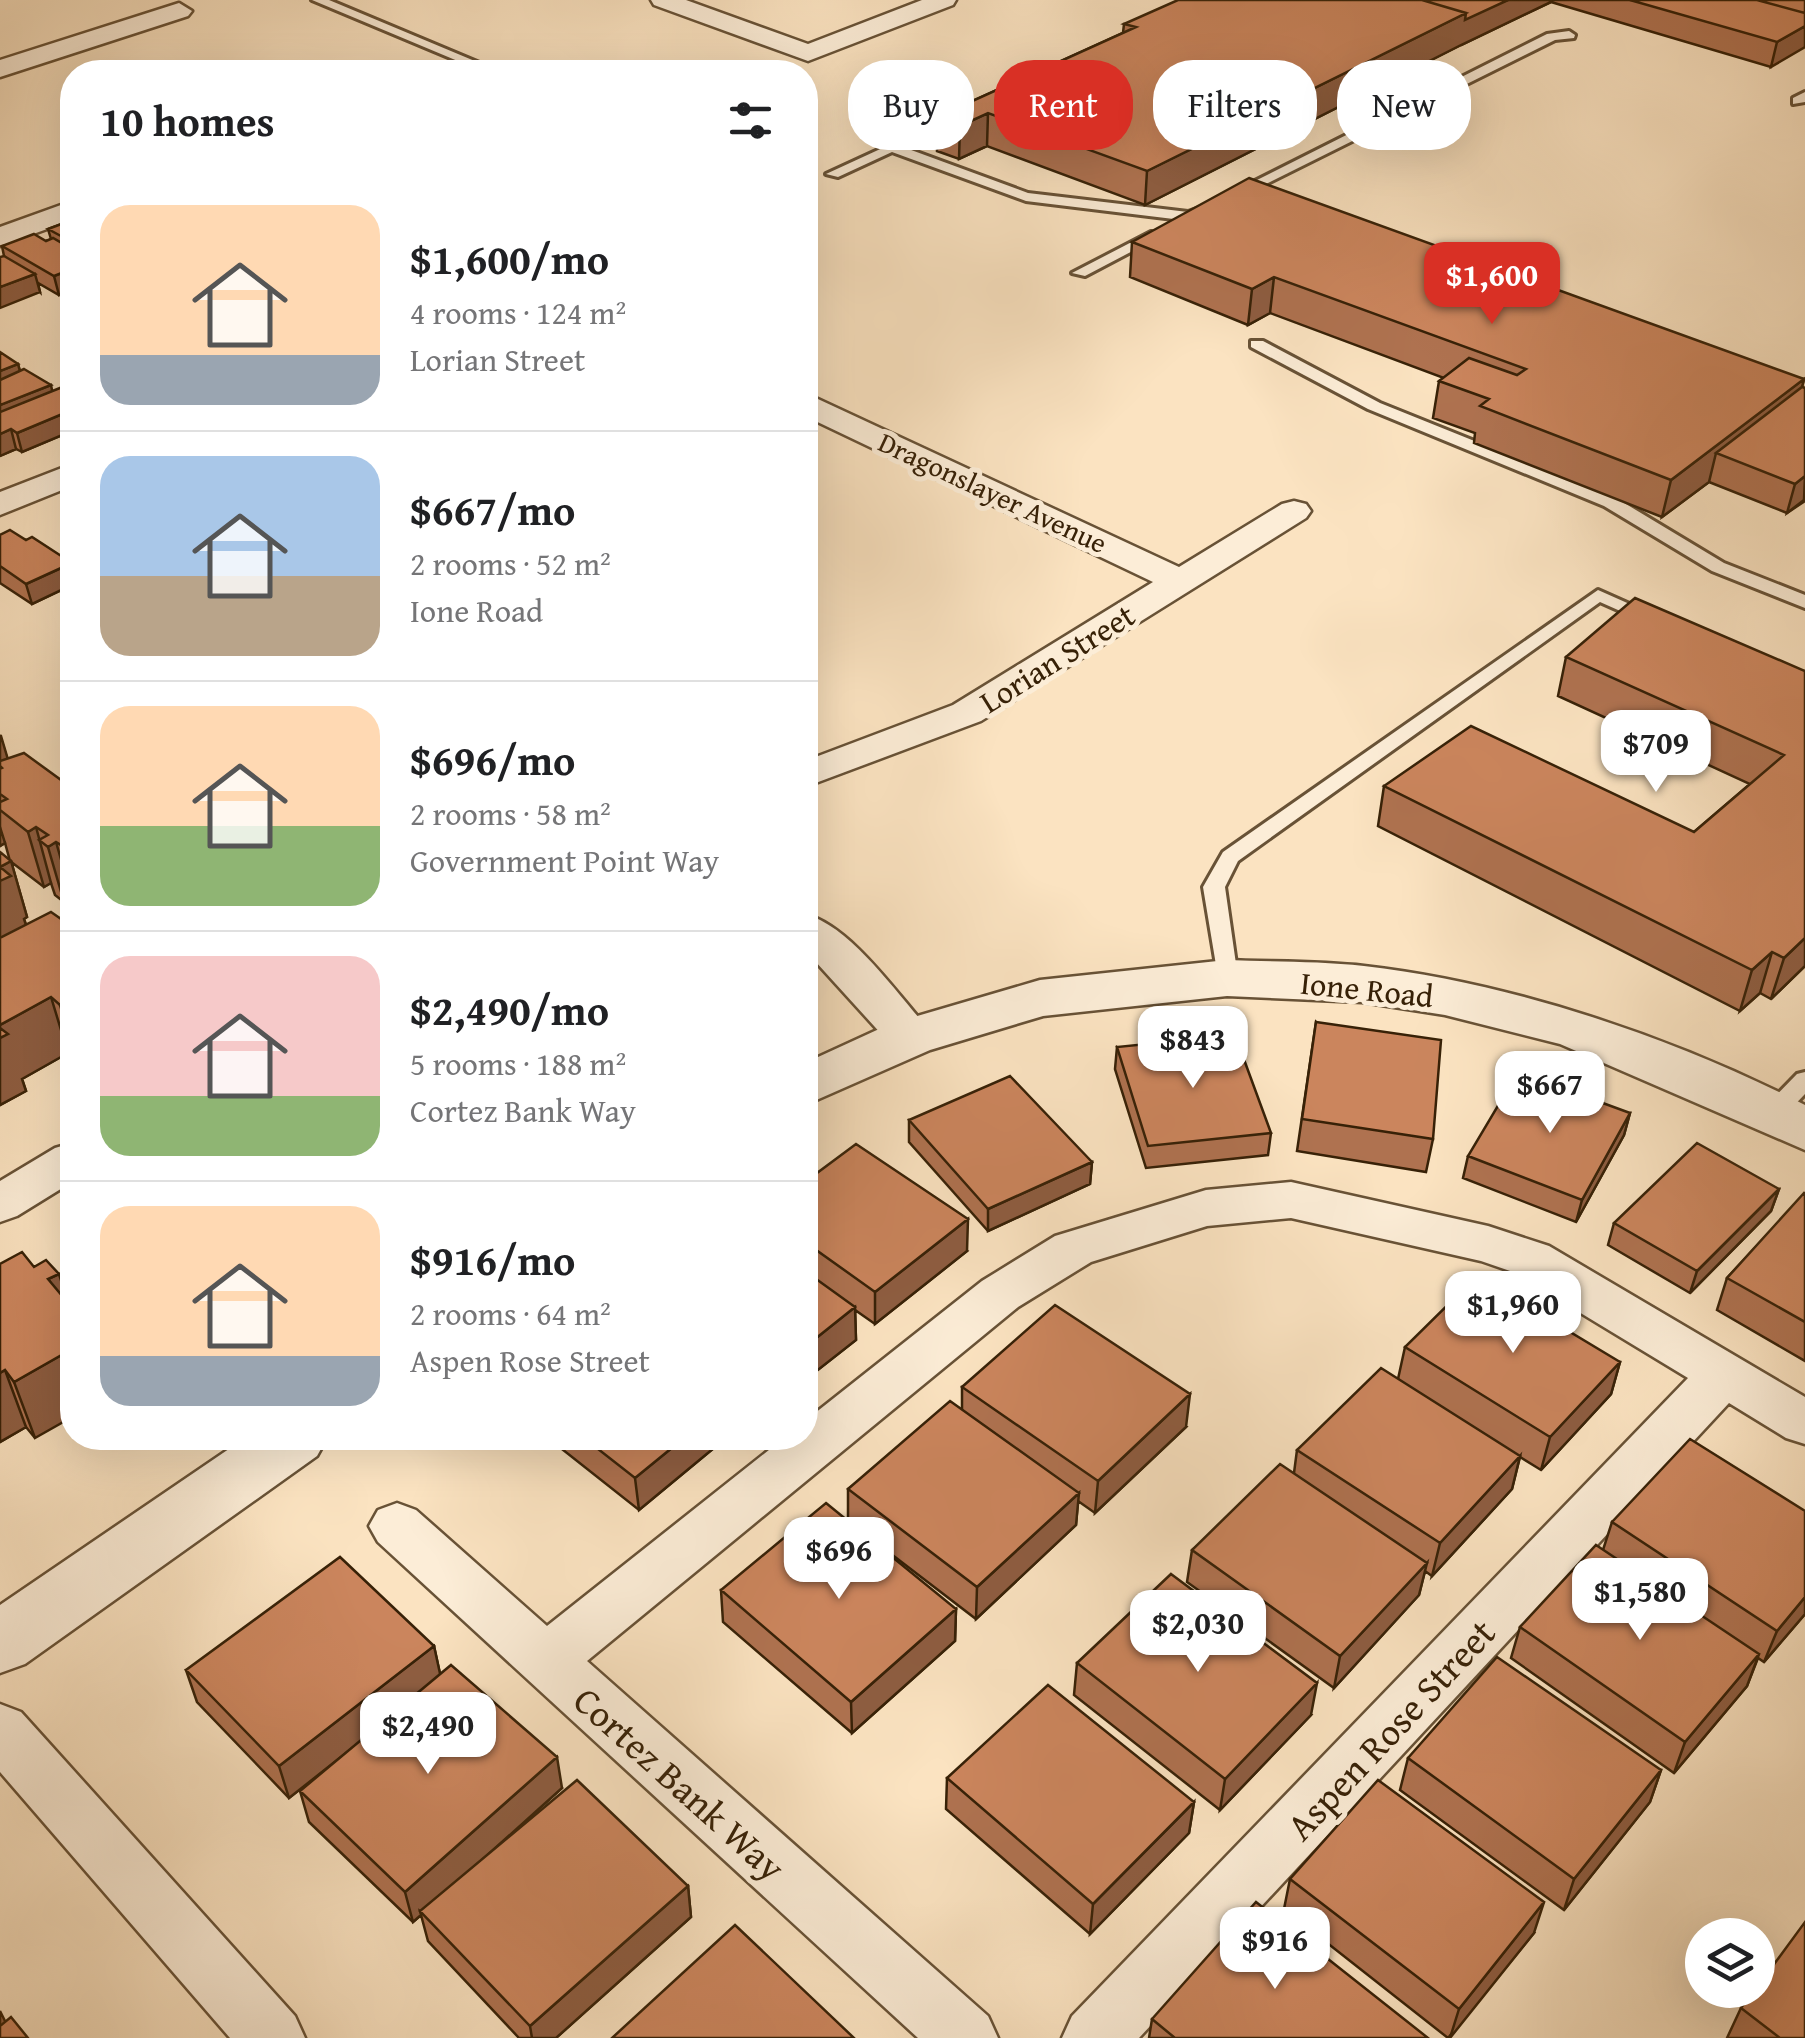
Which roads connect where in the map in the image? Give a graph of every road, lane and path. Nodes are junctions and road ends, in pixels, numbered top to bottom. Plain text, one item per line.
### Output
1 (318, 0) edge
2 (663, 0) edge
3 (944, 0) edge
4 (179, 11) dead end
5 (1568, 35) dead end
6 (60, 49) junction
7 (83, 60) edge
8 (465, 60) edge
9 (0, 68) edge
10 (982, 106) edge
11 (974, 110) edge
12 (884, 150) edge
13 (898, 150) edge
14 (833, 174) dead end
15 (1287, 201) edge
16 (1220, 202) edge
17 (60, 214) edge
18 (1190, 218) junction
19 (0, 237) edge
20 (1080, 273) dead end
21 (1257, 344) dead end
22 (818, 411) edge
23 (60, 479) edge
24 (0, 505) edge
25 (1294, 512) dead end
26 (1182, 582) junction
27 (1805, 602) edge
28 (1667, 624) edge
29 (818, 770) edge
30 (818, 938) edge
31 (1227, 978) junction
32 (910, 1036) junction
33 (818, 1080) edge
34 (1794, 1108) edge
35 (60, 1167) edge
36 (0, 1204) edge
37 (1724, 1374) junction
38 (1805, 1422) edge
39 (818, 1441) edge
40 (277, 1450) edge
41 (807, 1450) edge
42 (397, 1526) dead end
43 (0, 1643) edge
44 (544, 1662) junction
45 (0, 1730) edge
46 (272, 2038) edge
47 (965, 2038) edge
48 (1095, 2038) edge

1 - 8 lane
2 - 3 street
4 - 6 street
5 - 15 lane
6 - 7 street
6 - 9 street
10 - 11 lane
12 - 14 lane
13 - 18 lane
16 - 18 lane
17 - 19 street
18 - 20 lane
21 - 27 lane
22 - 26 street, Dragonslayer Avenue
23 - 24 street
25 - 26 street, Lorian Street
26 - 29 street, Lorian Street
28 - 31 lane
30 - 32 street
31 - 32 street, Ione Road
31 - 34 street, Ione Road
32 - 33 street, Ione Road
35 - 36 street
37 - 38 street
37 - 39 street
37 - 48 street, Aspen Rose Street
40 - 43 street
41 - 44 street
42 - 44 street, Cortez Bank Way
44 - 47 street, Cortez Bank Way
45 - 46 street

